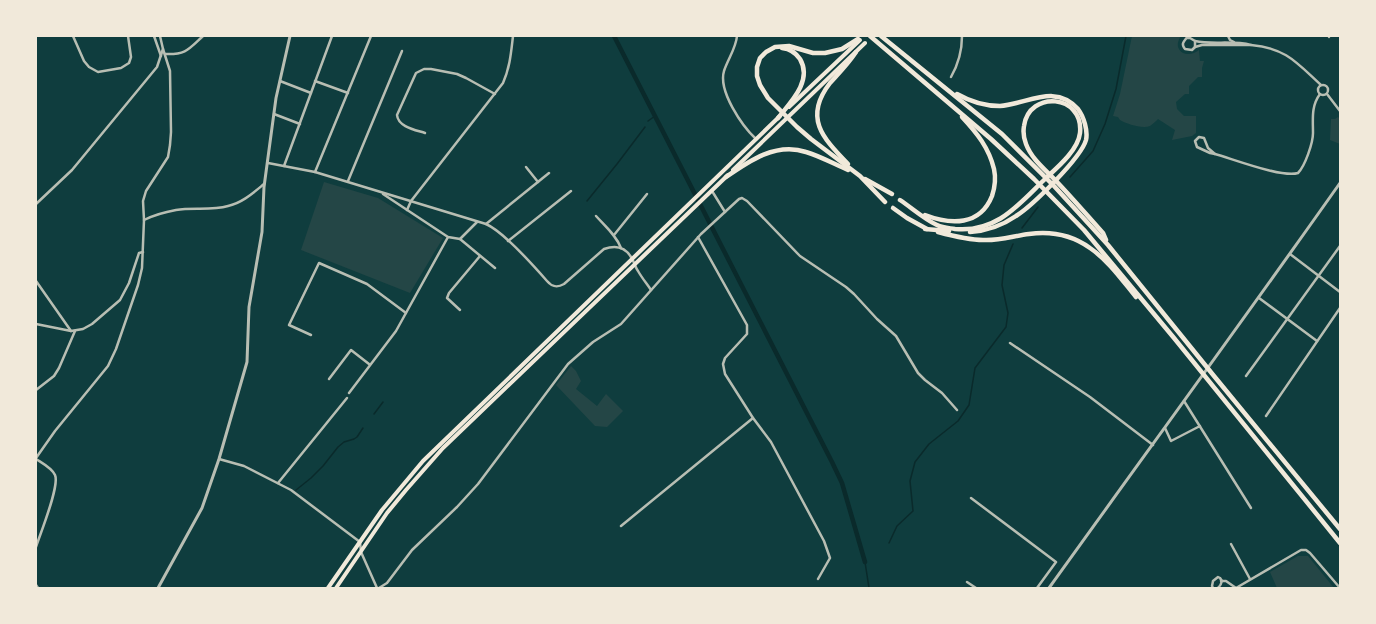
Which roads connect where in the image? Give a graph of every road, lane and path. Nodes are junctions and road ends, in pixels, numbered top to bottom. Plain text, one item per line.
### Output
1 (73, 36) edge
2 (128, 36) edge
3 (154, 36) edge
4 (160, 36) edge
5 (203, 36) edge
6 (290, 36) edge
7 (332, 36) edge
8 (370, 36) edge
9 (513, 36) edge
10 (737, 36) edge
11 (870, 36) edge
12 (881, 36) edge
13 (962, 36) edge
14 (1228, 36) edge
15 (1187, 37) edge
16 (859, 39) joint
17 (1195, 41) junction
18 (1234, 42) junction
19 (865, 43) dead end
20 (1251, 45) junction
21 (775, 47) junction
22 (883, 47) junction
23 (1195, 47) junction
24 (163, 49) junction
25 (402, 51) dead end
26 (856, 52) junction
27 (165, 54) junction
28 (161, 56) junction
29 (951, 77) dead end
30 (280, 80) junction
31 (315, 81) junction
32 (1321, 85) junction
33 (948, 90) junction
34 (311, 93) junction
35 (348, 93) junction
36 (495, 94) junction
37 (1320, 94) junction
38 (1327, 94) junction
39 (1340, 111) edge
40 (274, 114) junction
41 (778, 118) junction
42 (300, 124) junction
43 (425, 133) dead end
44 (756, 138) junction
45 (1215, 154) junction
46 (268, 163) junction
47 (284, 166) junction
48 (526, 167) dead end
49 (315, 172) junction
50 (1044, 172) junction
51 (549, 173) dead end
52 (858, 175) junction
53 (726, 177) junction
54 (348, 182) junction
55 (538, 182) junction
56 (265, 183) junction
57 (1340, 183) edge
58 (571, 191) dead end
59 (712, 191) junction
60 (381, 192) junction
61 (647, 194) dead end
62 (892, 194) dead end
63 (900, 200) dead end
64 (411, 201) junction
65 (885, 202) dead end
66 (36, 204) edge
67 (893, 208) dead end
68 (407, 210) junction
69 (916, 211) junction
70 (725, 212) junction
71 (596, 216) dead end
72 (144, 220) junction
73 (477, 222) junction
74 (486, 224) junction
75 (926, 229) junction
76 (614, 235) junction
77 (448, 237) junction
78 (698, 237) junction
79 (460, 239) junction
80 (508, 241) junction
81 (1340, 246) edge
82 (621, 248) junction
83 (143, 252) junction
84 (1290, 254) junction
85 (480, 256) junction
86 (632, 258) junction
87 (634, 265) junction
88 (495, 268) dead end
89 (1318, 276) junction
90 (36, 281) edge
91 (651, 290) junction
92 (1340, 292) edge
93 (1259, 298) junction
94 (1340, 308) edge
95 (460, 310) dead end
96 (406, 313) junction
97 (1288, 319) junction
98 (36, 324) edge
99 (75, 330) junction
100 (71, 331) junction
101 (311, 335) dead end
102 (1174, 338) junction
103 (1317, 341) junction
104 (1010, 343) dead end
105 (369, 364) junction
106 (1246, 376) dead end
107 (328, 379) dead end
108 (36, 390) edge
109 (349, 393) dead end
110 (346, 398) dead end
111 (1184, 401) junction
112 (957, 410) dead end
113 (1266, 416) dead end
114 (753, 418) junction
115 (1200, 426) junction
116 (1165, 428) junction
117 (1153, 445) junction
118 (36, 459) edge
119 (219, 459) junction
120 (278, 483) junction
121 (972, 498) dead end
122 (1251, 508) dead end
123 (620, 526) dead end
124 (1340, 529) edge
125 (360, 542) junction
126 (1340, 543) edge
127 (1231, 544) dead end
128 (36, 547) edge
129 (360, 552) junction
130 (818, 579) dead end
131 (1250, 579) junction
132 (1222, 581) junction
133 (967, 582) dead end
134 (36, 585) edge
135 (38, 588) edge
136 (158, 588) edge
137 (328, 588) edge
138 (336, 588) edge
139 (378, 588) edge
140 (976, 588) edge
141 (1037, 588) edge
142 (1049, 588) edge
143 (1213, 588) edge
144 (1219, 588) edge
145 (1236, 588) edge
146 (1340, 588) edge

1 - 2 street
3 - 28 street
4 - 24 street
5 - 27 street
6 - 30 street
7 - 31 street
8 - 35 street
9 - 36 street
10 - 44 street
11 - 22 highway
12 - 33 highway
13 - 29 street
14 - 18 street
15 - 17 street
15 - 23 street
16 - 21 highway
16 - 41 main road
17 - 18 street
17 - 23 street
18 - 20 street
19 - 26 main road
20 - 23 street
20 - 32 street
21 - 41 highway
21 - 52 highway
22 - 69 highway
22 - 102 highway
24 - 27 street
24 - 28 street
25 - 54 street
26 - 52 highway
26 - 53 main road
27 - 72 street
28 - 66 street
30 - 34 street
30 - 40 street
31 - 34 street
31 - 35 street
32 - 37 street
32 - 38 street
33 - 50 highway
33 - 75 highway
34 - 42 street
35 - 49 street
36 - 43 street
36 - 64 street
37 - 38 street
37 - 45 street
38 - 39 street
40 - 42 street
40 - 46 street
41 - 44 main road
42 - 47 street
44 - 86 main road
45 - 45 street
46 - 47 street
46 - 56 street
47 - 49 street
48 - 55 street
49 - 54 street
50 - 69 highway
50 - 124 highway
51 - 55 street
52 - 53 highway
52 - 62 highway
52 - 65 highway
53 - 59 main road
54 - 60 street
55 - 74 street
56 - 72 street
56 - 119 street
57 - 84 street
58 - 80 street
59 - 70 street
59 - 87 main road
60 - 64 street
60 - 68 street
61 - 76 street
63 - 69 highway
64 - 68 street
64 - 73 street
67 - 75 highway
68 - 77 street
70 - 78 street
70 - 112 street
71 - 76 street
72 - 83 street
73 - 74 street
73 - 79 street
74 - 80 street
75 - 102 highway
76 - 82 street
77 - 79 street
77 - 96 street
78 - 91 street
78 - 114 street
79 - 85 street
80 - 82 street
81 - 89 street
82 - 86 street
83 - 99 street
83 - 118 street
84 - 89 street
84 - 93 street
85 - 88 street
85 - 95 street
86 - 87 street
86 - 125 main road
87 - 91 street
87 - 129 main road
89 - 92 street
89 - 97 street
90 - 100 street
91 - 139 street
93 - 97 street
93 - 111 street
94 - 103 street
96 - 101 street
96 - 105 street
97 - 103 street
97 - 106 street
98 - 100 street
99 - 100 street
99 - 108 street
102 - 126 highway
103 - 113 street
104 - 117 street
105 - 107 street
105 - 109 street
110 - 120 street
111 - 115 street
111 - 116 street
114 - 123 street
114 - 130 street
115 - 116 street
115 - 122 street
116 - 117 street
117 - 142 street
118 - 128 street
119 - 120 street
119 - 136 street
120 - 125 street
121 - 141 street
125 - 129 street
125 - 137 main road
127 - 131 street
129 - 138 main road
129 - 139 street
131 - 145 street
131 - 146 street
132 - 143 street
132 - 144 street
132 - 145 street
133 - 140 street
134 - 135 street

